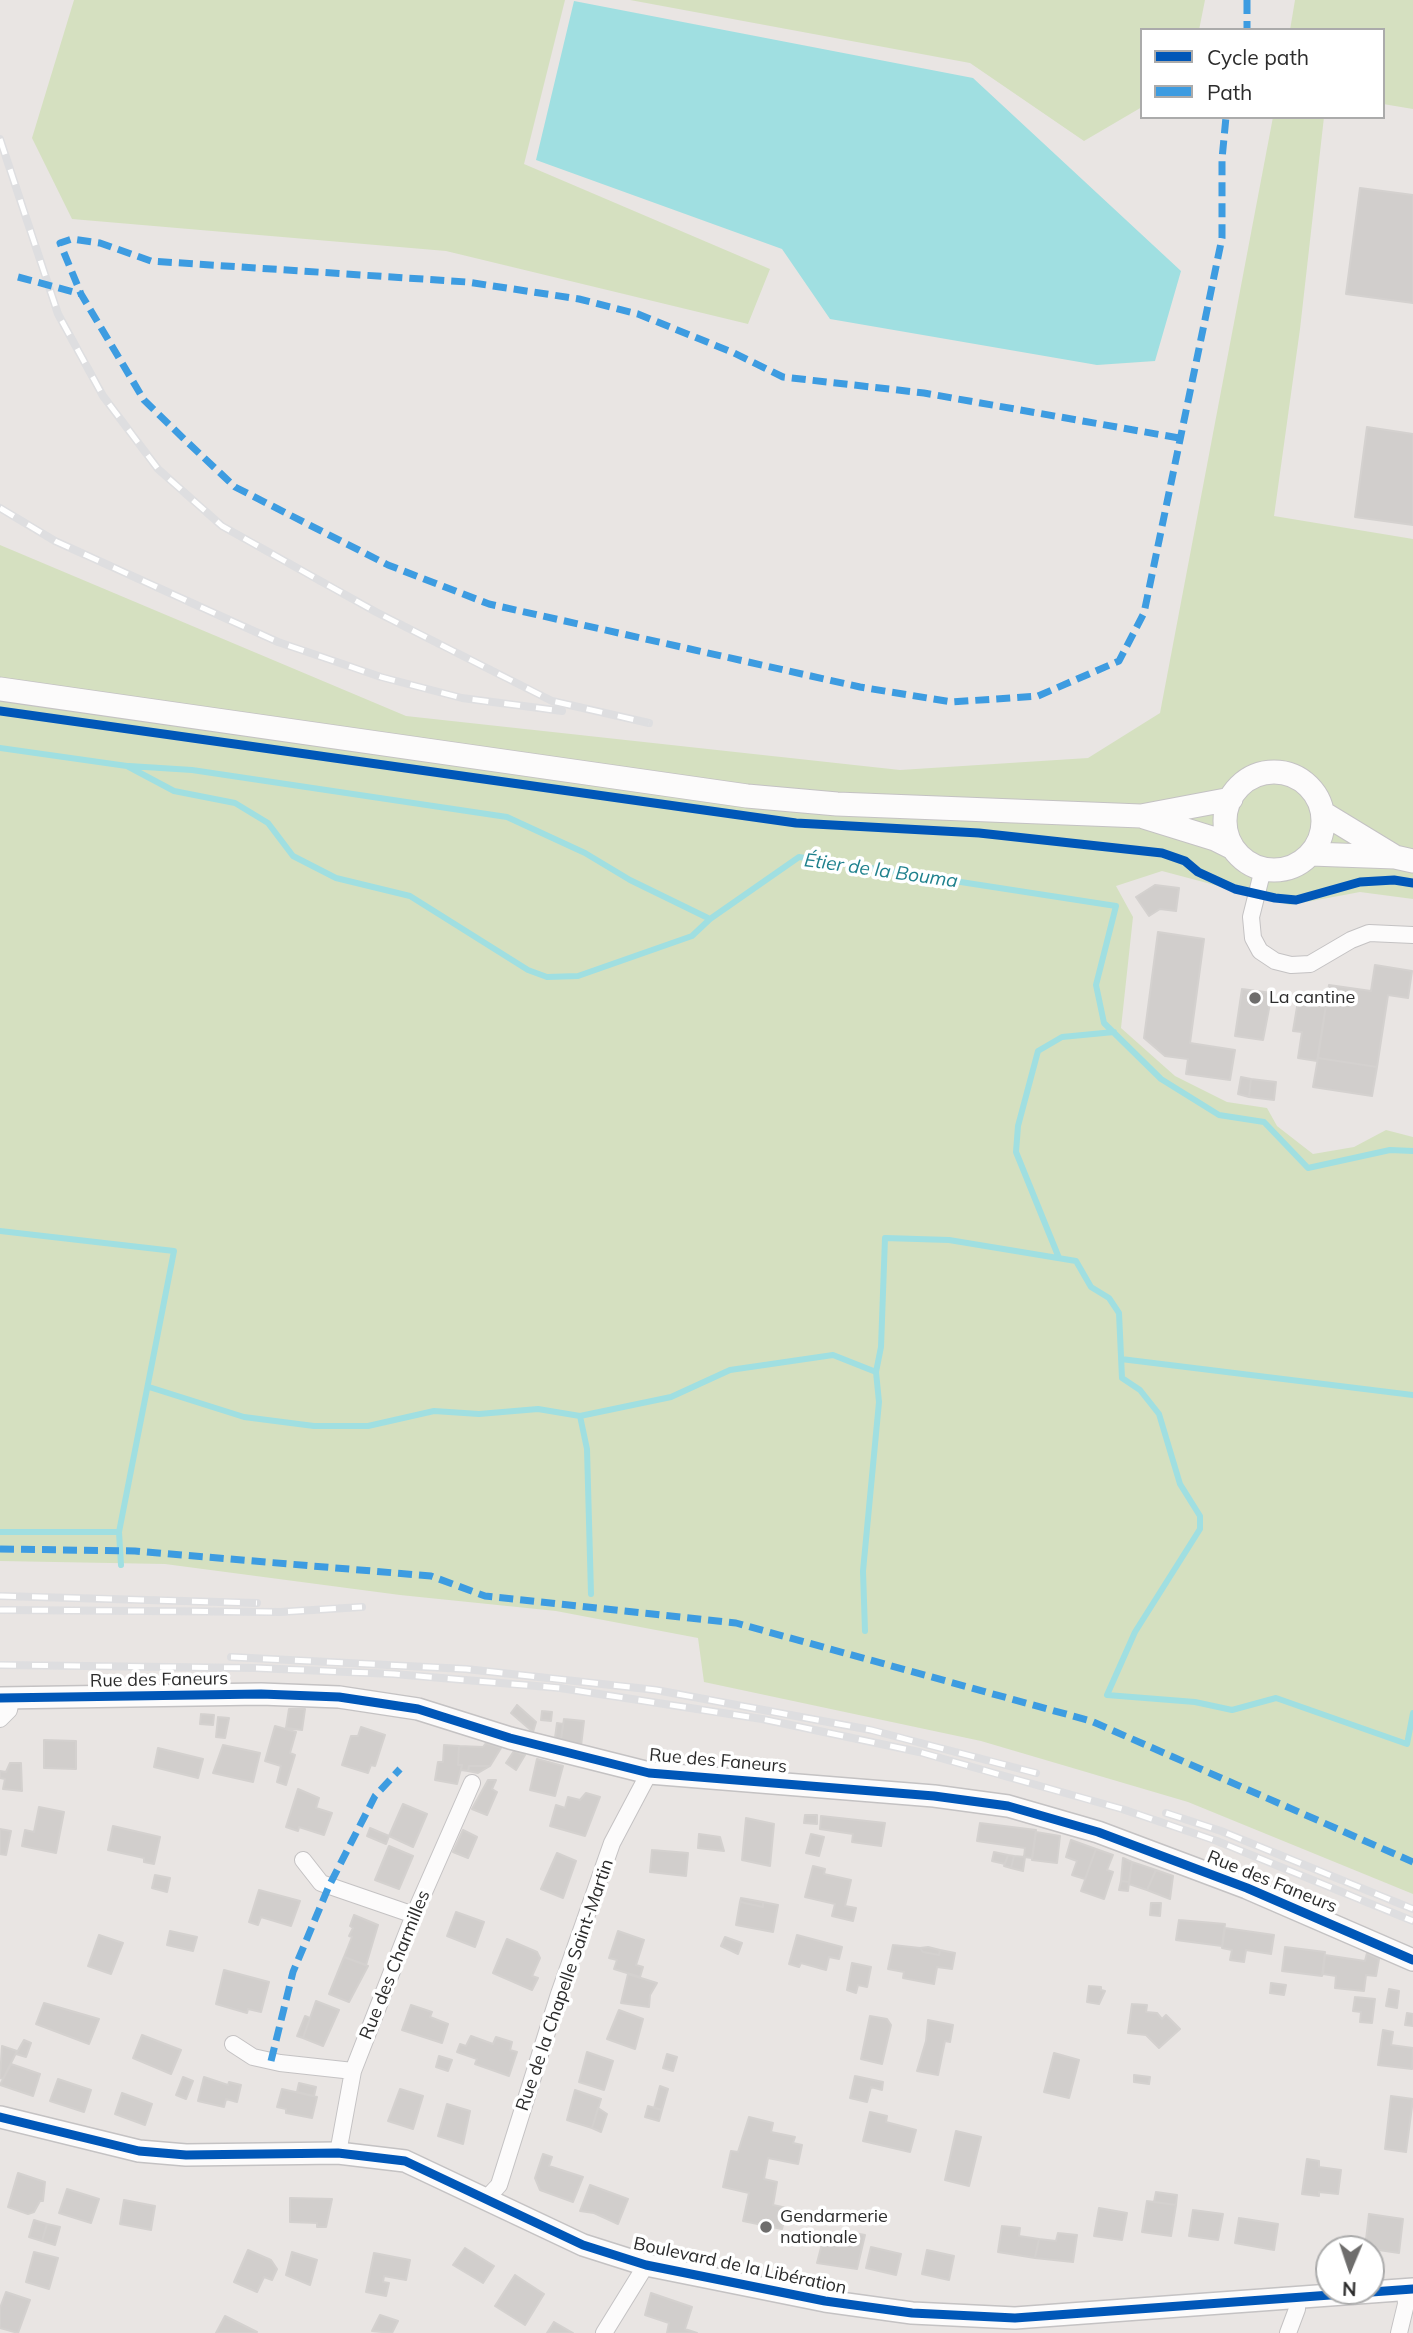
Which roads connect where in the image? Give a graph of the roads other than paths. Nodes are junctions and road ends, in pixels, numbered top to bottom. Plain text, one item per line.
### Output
1 (0, 689) edge
2 (1231, 799) junction
3 (1323, 813) junction
4 (1141, 816) junction
5 (1233, 848) junction
6 (1311, 854) junction
7 (1404, 859) edge
8 (1264, 869) junction
9 (1413, 935) edge
10 (6, 1699) edge
11 (0, 1719) edge
12 (649, 1773) junction
13 (472, 1783) dead end
14 (303, 1860) dead end
15 (414, 1915) junction
16 (1413, 1959) edge
17 (233, 2044) dead end
18 (353, 2071) junction
19 (0, 2117) edge
20 (338, 2153) junction
21 (487, 2198) junction
22 (646, 2265) junction
23 (1409, 2289) edge
24 (1297, 2297) junction
25 (604, 2333) edge
26 (1288, 2333) edge
27 (1399, 2333) edge

1 - 4 main road
2 - 3 main road
2 - 4 main road
2 - 5 main road
3 - 6 main road
3 - 7 main road
4 - 5 main road
5 - 8 main road
6 - 7 main road
6 - 8 main road
8 - 9 street
10 - 11 street
10 - 12 street, Rue des Faneurs
12 - 16 street, Rue des Faneurs
12 - 21 street, Rue de la Chapelle Saint-Martin
13 - 15 street, Rue des Charmilles
14 - 15 street
15 - 18 street, Rue des Charmilles
17 - 18 street
18 - 20 street, Rue des Charmilles
19 - 20 street, Boulevard de la Libération
20 - 21 street, Boulevard de la Libération
21 - 22 street, Boulevard de la Libération
22 - 24 street, Boulevard de la Libération
22 - 25 street
23 - 24 street, Boulevard de la Libération
23 - 27 street
24 - 26 street

